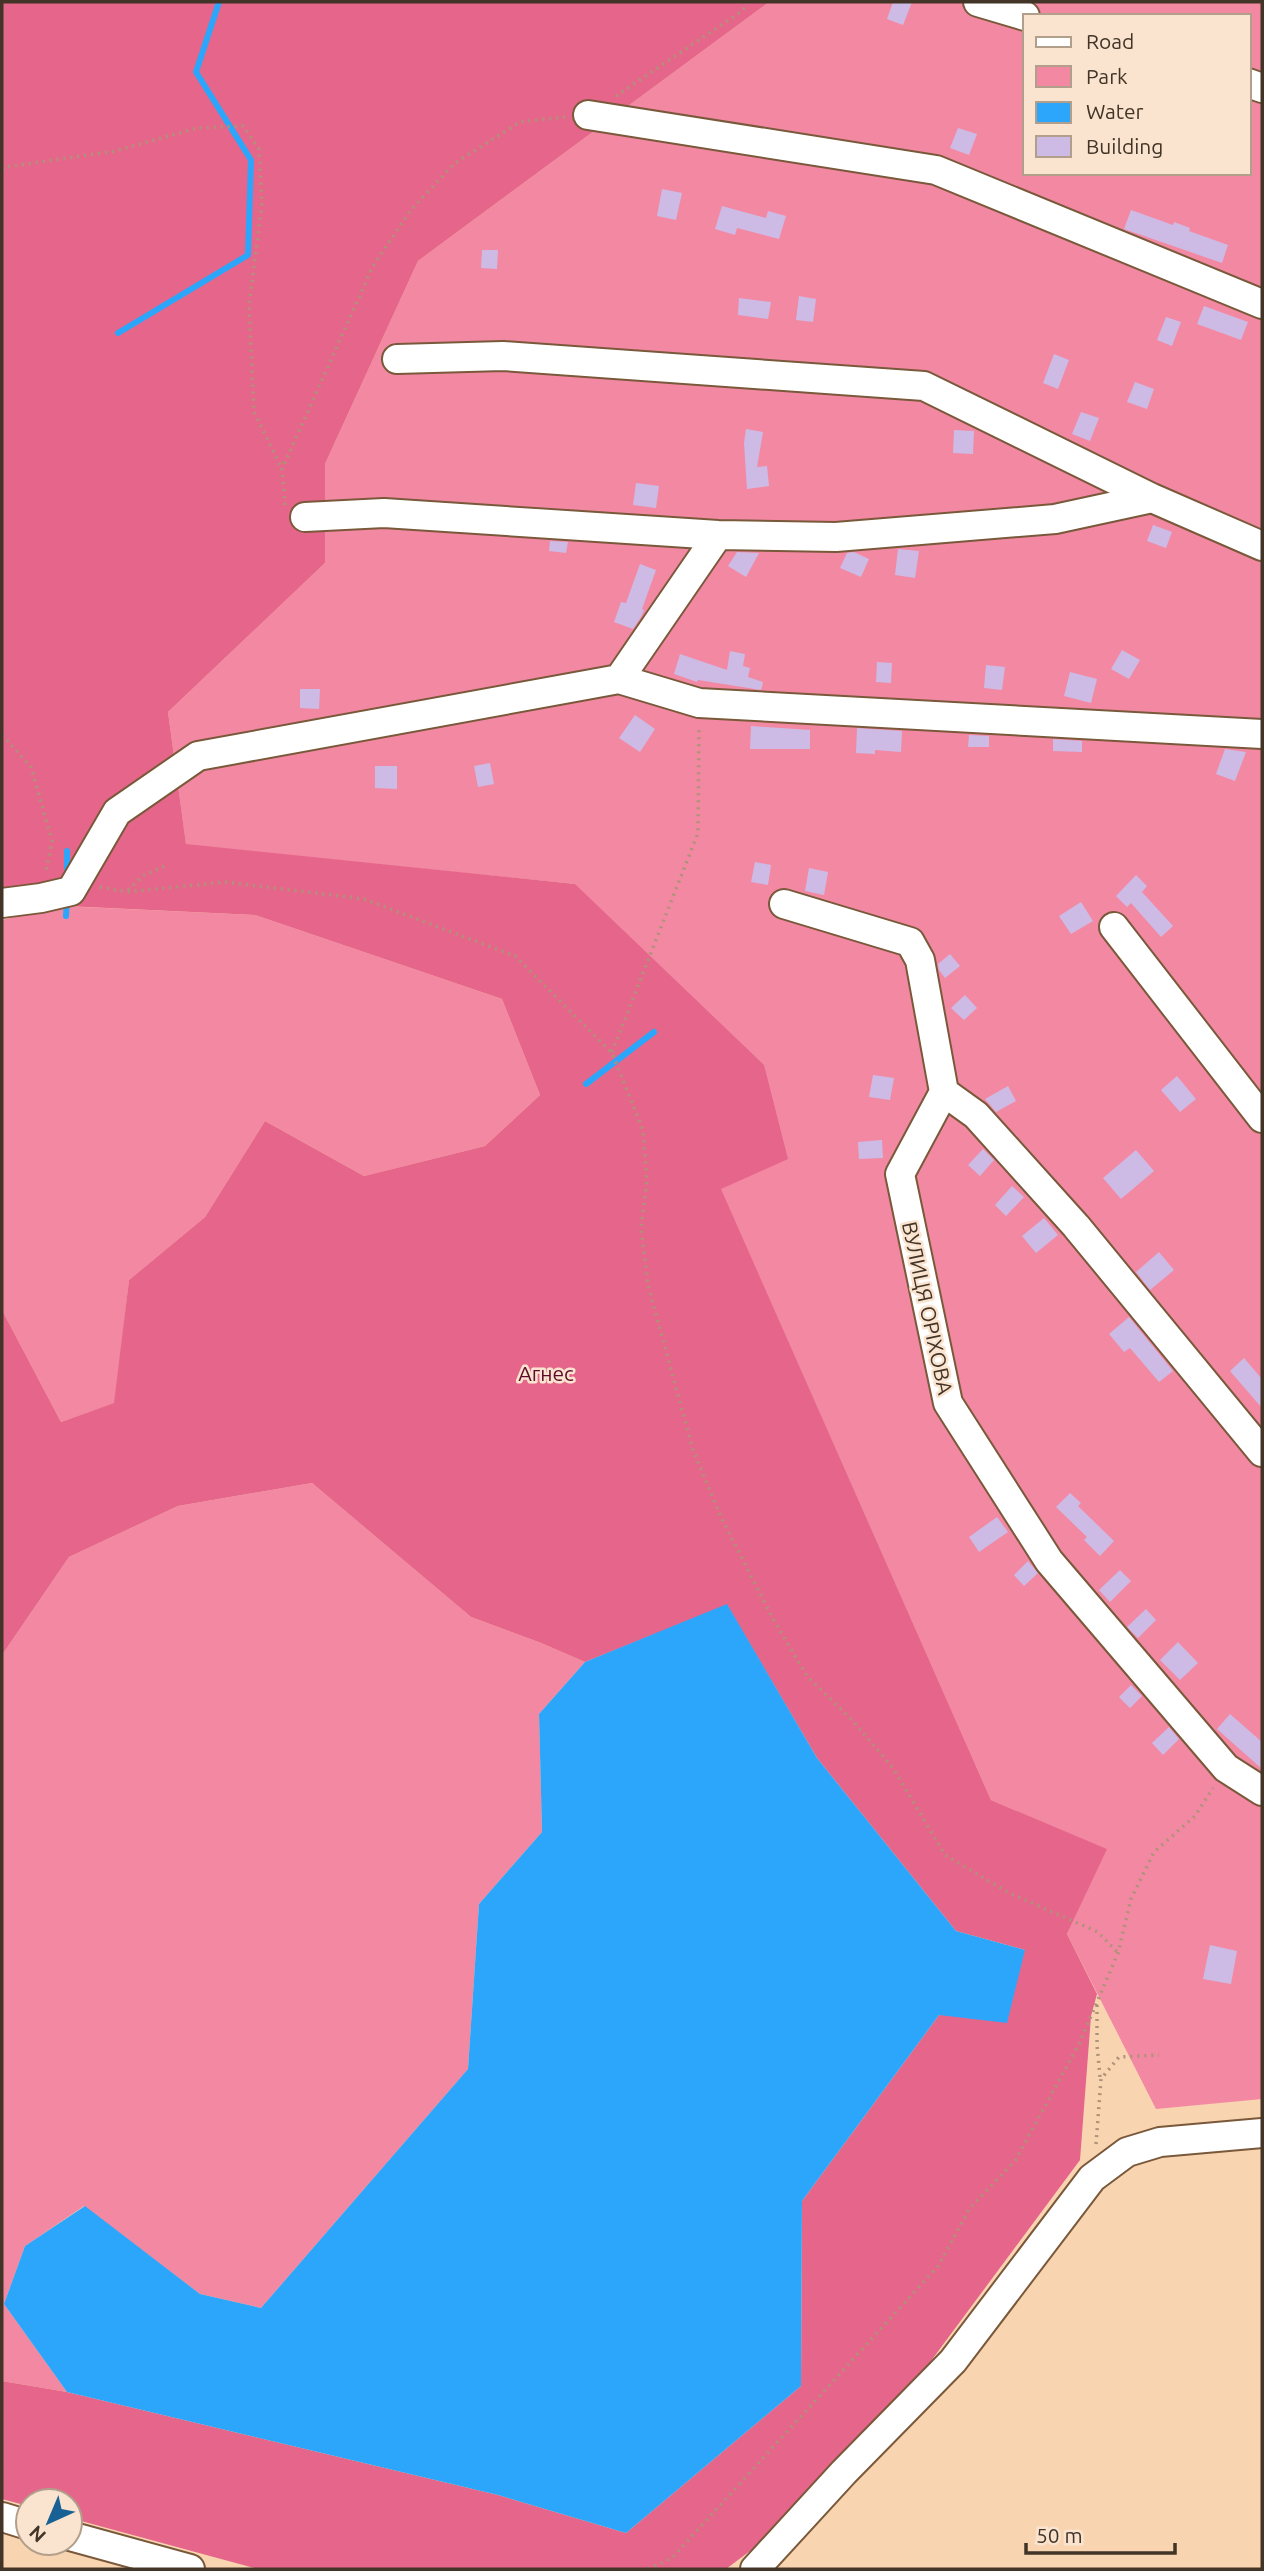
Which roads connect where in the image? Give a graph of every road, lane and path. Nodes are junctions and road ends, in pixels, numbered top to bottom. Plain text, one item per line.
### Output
1 (748, 2) edge
2 (978, 2) edge
3 (1023, 15) edge
4 (588, 115) junction
5 (2, 170) edge
6 (1262, 304) edge
7 (397, 359) dead end
8 (282, 469) junction
9 (1152, 498) junction
10 (305, 517) joint
11 (718, 535) junction
12 (1262, 546) edge
13 (619, 679) junction
14 (699, 703) junction
15 (1262, 734) edge
16 (2, 735) edge
17 (167, 865) dead end
18 (76, 883) junction
19 (127, 892) junction
20 (41, 898) junction
21 (2, 903) edge
22 (784, 904) dead end
23 (1114, 927) dead end
24 (611, 1053) junction
25 (944, 1092) junction
26 (1262, 1118) edge
27 (1262, 1452) edge
28 (1226, 1768) junction
29 (1262, 1791) edge
30 (1118, 1953) junction
31 (1097, 2003) junction
32 (1159, 2055) dead end
33 (1101, 2079) junction
34 (1262, 2133) edge
35 (1092, 2178) junction
36 (84, 2540) edge
37 (190, 2569) edge
38 (648, 2569) edge
39 (755, 2569) edge

1 - 4 path
2 - 3 street
4 - 6 street
4 - 8 path
5 - 8 path
7 - 9 street
8 - 10 path
9 - 11 street
9 - 12 street
10 - 11 street
11 - 13 street
13 - 14 street
13 - 18 street
14 - 15 street
14 - 24 path
16 - 20 path
17 - 19 path
18 - 19 path
18 - 20 street
19 - 24 path
20 - 21 street
22 - 25 street
23 - 26 street
24 - 30 path
25 - 27 street
25 - 28 street, ВУЛИЦЯ ОРІХОВА
28 - 29 street, ВУЛИЦЯ ОРІХОВА
28 - 30 path
30 - 31 path
31 - 33 path
31 - 38 path
32 - 33 path
33 - 35 path
34 - 35 street
35 - 39 street
36 - 37 street

